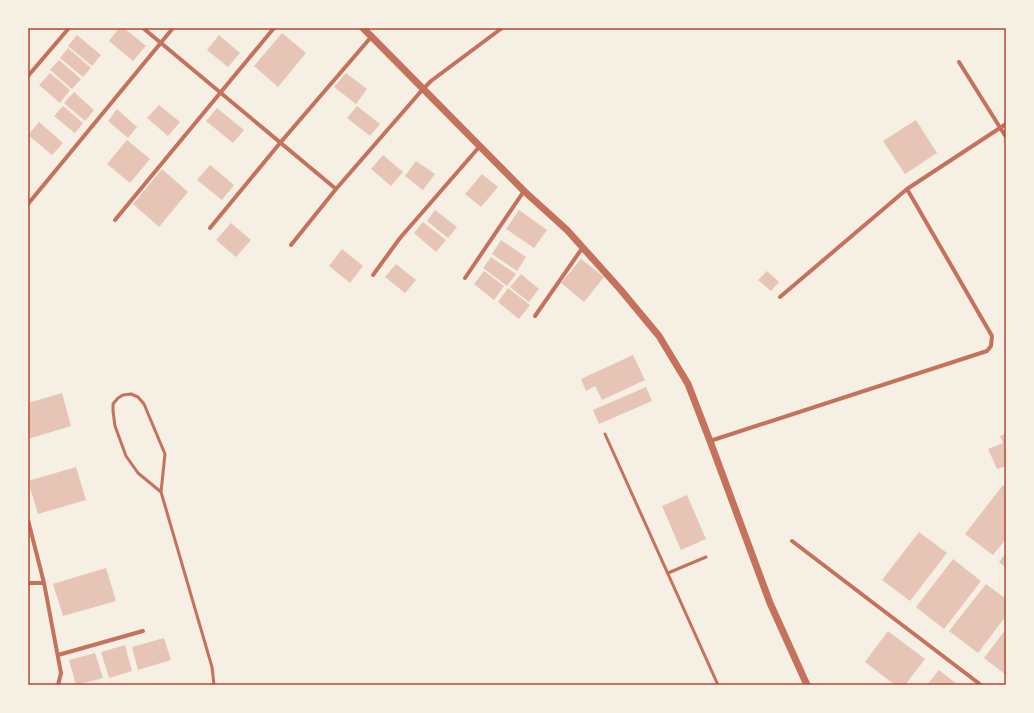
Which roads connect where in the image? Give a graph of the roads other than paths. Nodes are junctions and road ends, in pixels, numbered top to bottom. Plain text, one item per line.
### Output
1 (69, 28) edge
2 (143, 28) edge
3 (173, 28) edge
4 (274, 28) edge
5 (363, 28) edge
6 (502, 28) edge
7 (372, 36) junction
8 (160, 42) junction
9 (959, 62) dead end
10 (28, 76) edge
11 (423, 89) junction
12 (220, 93) junction
13 (1006, 124) edge
14 (1000, 128) junction
15 (1006, 137) edge
16 (280, 143) junction
17 (480, 146) junction
18 (336, 189) junction
19 (907, 189) junction
20 (524, 192) junction
21 (28, 204) edge
22 (115, 220) dead end
23 (210, 228) dead end
24 (291, 245) dead end
25 (583, 247) junction
26 (373, 275) dead end
27 (465, 278) dead end
28 (780, 297) dead end
29 (535, 316) dead end
30 (605, 434) dead end
31 (710, 441) junction
32 (161, 492) junction
33 (28, 520) edge
34 (792, 541) dead end
35 (706, 556) dead end
36 (668, 572) junction
37 (28, 583) edge
38 (44, 583) junction
39 (143, 631) dead end
40 (58, 655) junction
41 (58, 685) edge
42 (214, 685) edge
43 (718, 685) edge
44 (807, 685) edge
45 (981, 685) edge

1 - 10 street
2 - 8 street
3 - 8 street
4 - 12 street
5 - 7 street
6 - 11 street
7 - 11 street
7 - 16 street
8 - 12 street
8 - 21 street
9 - 14 street
11 - 17 street
11 - 18 street
12 - 16 street
12 - 22 street
13 - 14 street
14 - 15 street
14 - 19 street
16 - 18 street
16 - 23 street
17 - 20 street
17 - 26 street
18 - 24 street
19 - 28 street
19 - 31 street
20 - 25 street
20 - 27 street
25 - 29 street
25 - 31 street
30 - 36 lane
31 - 44 street
32 - 32 lane
32 - 42 lane
33 - 38 street
34 - 45 street
35 - 36 lane
36 - 43 lane
37 - 38 street
38 - 40 street
39 - 40 street
40 - 41 street

